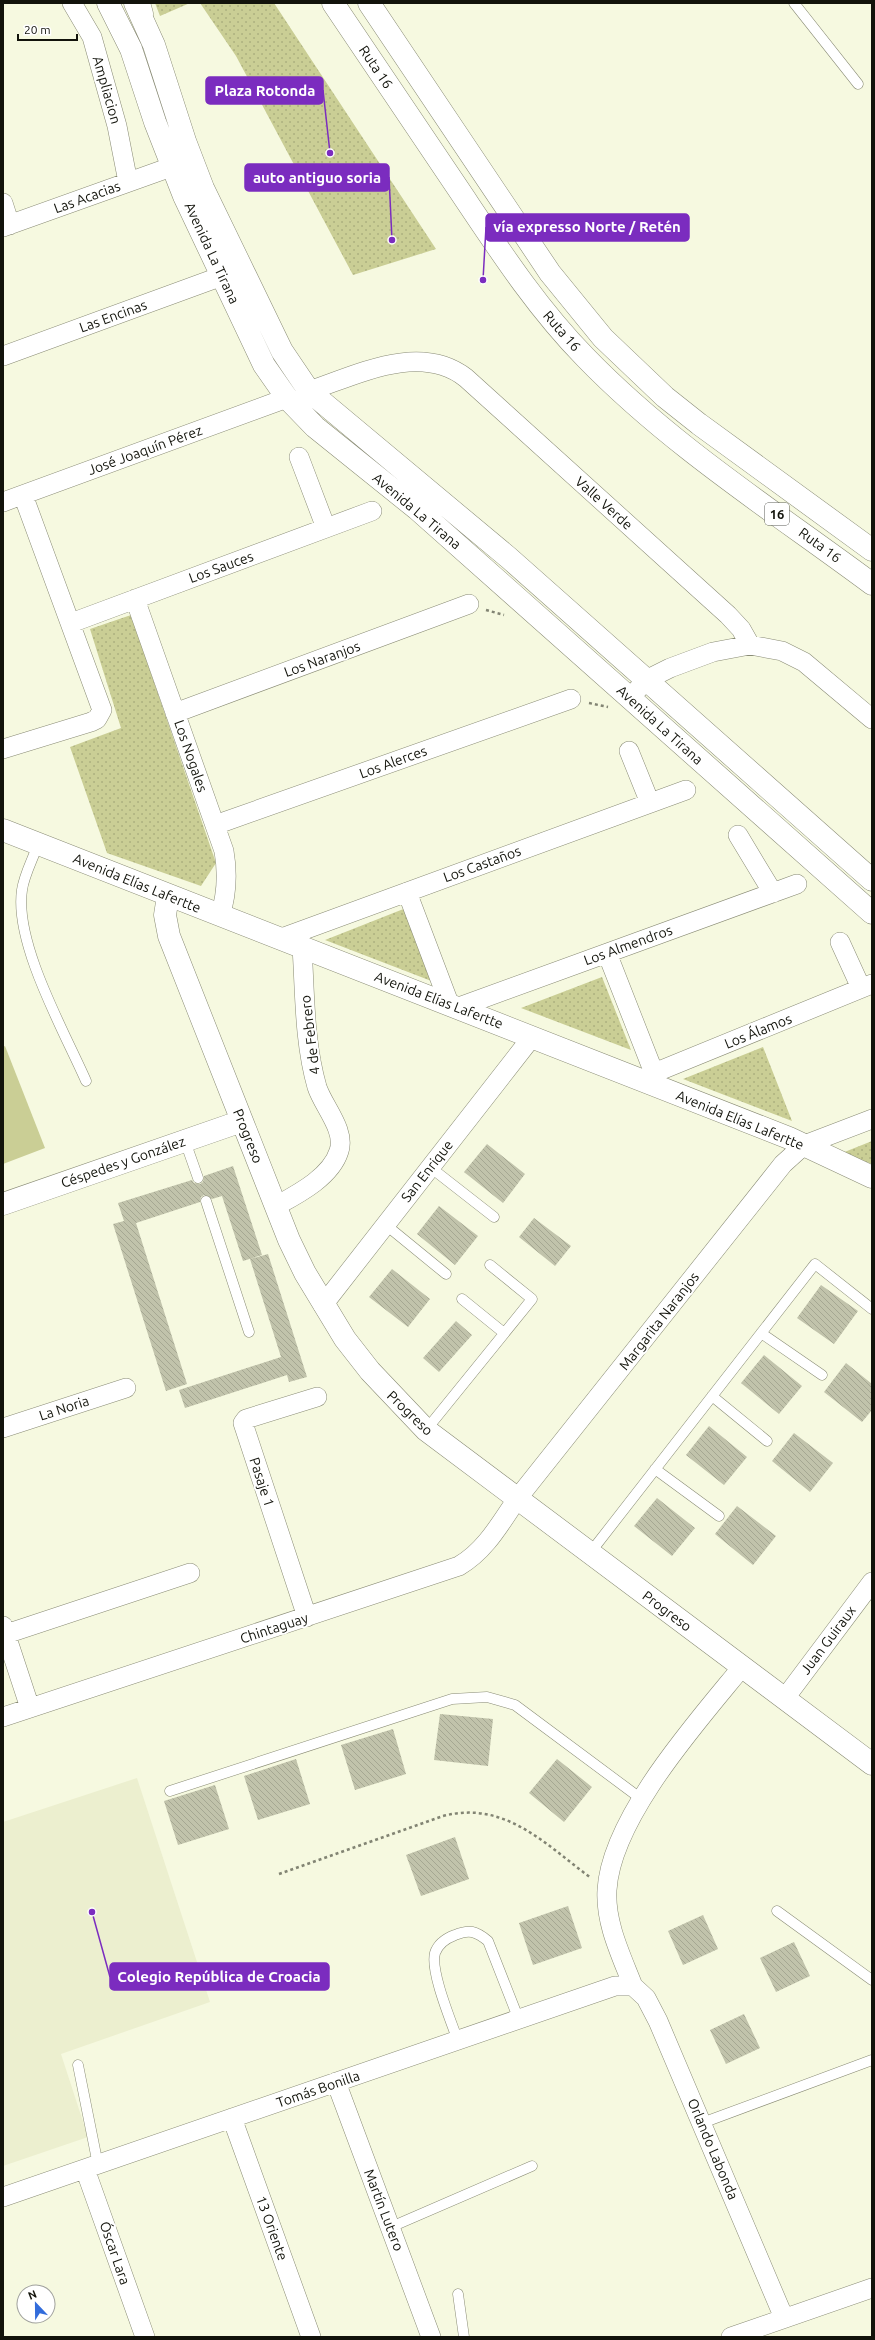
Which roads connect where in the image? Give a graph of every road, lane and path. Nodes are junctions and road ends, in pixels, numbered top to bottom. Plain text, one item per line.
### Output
1 (72, 3) edge
2 (108, 3) edge
3 (333, 3) edge
4 (369, 3) edge
5 (794, 3) edge
6 (139, 7) edge
7 (858, 84) dead end
8 (172, 167) junction
9 (128, 182) junction
10 (3, 203) edge
11 (6, 226) edge
12 (222, 276) junction
13 (3, 356) edge
14 (309, 391) junction
15 (287, 398) junction
16 (299, 457) dead end
17 (23, 495) junction
18 (3, 502) edge
19 (372, 511) dead end
20 (326, 528) junction
21 (872, 550) edge
22 (872, 584) edge
23 (135, 599) junction
24 (469, 604) dead end
25 (71, 623) junction
26 (750, 645) junction
27 (646, 680) junction
28 (571, 698) dead end
29 (630, 698) junction
30 (175, 713) junction
31 (872, 719) edge
32 (3, 749) edge
33 (629, 751) dead end
34 (686, 790) dead end
35 (650, 803) junction
36 (215, 825) junction
37 (3, 830) edge
38 (738, 835) dead end
39 (38, 844) junction
40 (872, 880) edge
41 (798, 884) dead end
42 (407, 892) junction
43 (773, 893) junction
44 (168, 896) junction
45 (872, 912) edge
46 (220, 916) junction
47 (279, 939) junction
48 (840, 942) dead end
49 (302, 948) junction
50 (607, 953) junction
51 (867, 986) edge
52 (454, 1005) junction
53 (532, 1037) junction
54 (652, 1079) junction
55 (86, 1080) dead end
56 (872, 1119) edge
57 (242, 1121) junction
58 (185, 1140) junction
59 (804, 1145) junction
60 (430, 1167) junction
61 (872, 1177) edge
62 (198, 1178) dead end
63 (206, 1200) dead end
64 (3, 1204) edge
65 (276, 1206) junction
66 (494, 1217) dead end
67 (386, 1224) junction
68 (490, 1264) dead end
69 (446, 1274) dead end
70 (462, 1299) dead end
71 (323, 1305) junction
72 (872, 1309) edge
73 (249, 1332) dead end
74 (504, 1333) junction
75 (761, 1333) junction
76 (822, 1375) dead end
77 (126, 1388) dead end
78 (712, 1396) junction
79 (317, 1397) dead end
80 (3, 1428) edge
81 (426, 1430) junction
82 (767, 1441) dead end
83 (656, 1469) junction
84 (517, 1499) junction
85 (719, 1516) dead end
86 (590, 1553) junction
87 (190, 1572) dead end
88 (872, 1582) edge
89 (306, 1617) junction
90 (4, 1630) edge
91 (742, 1667) junction
92 (785, 1698) junction
93 (30, 1708) junction
94 (3, 1717) edge
95 (872, 1764) edge
96 (170, 1790) dead end
97 (640, 1798) junction
98 (279, 1874) dead end
99 (607, 1890) junction
100 (777, 1911) dead end
101 (872, 1980) edge
102 (633, 1986) junction
103 (519, 2020) junction
104 (458, 2041) junction
105 (872, 2060) edge
106 (78, 2065) dead end
107 (336, 2082) junction
108 (232, 2118) junction
109 (702, 2123) junction
110 (532, 2166) dead end
111 (92, 2167) junction
112 (3, 2197) edge
113 (391, 2227) junction
114 (872, 2288) edge
115 (458, 2294) dead end
116 (784, 2318) junction
117 (145, 2337) edge
118 (311, 2337) edge
119 (431, 2337) edge
120 (464, 2337) edge
121 (731, 2337) edge

1 - 9 street, Ampliacion
2 - 8 main road, Avenida La Tirana
3 - 22 main road, Ruta 16 / 16
4 - 21 main road, Ruta 16 / 16
5 - 7 lane
6 - 14 main road, Avenida La Tirana
8 - 9 street, Las Acacias
8 - 12 main road, Avenida La Tirana
9 - 11 street, Las Acacias
10 - 11 street
12 - 13 street, Las Encinas
12 - 15 main road, Avenida La Tirana
14 - 26 street, Valle Verde
14 - 27 main road, Avenida La Tirana
15 - 17 street, José Joaquín Pérez
15 - 29 main road, Avenida La Tirana
16 - 20 street
17 - 18 street, José Joaquín Pérez
17 - 25 street
19 - 20 street, Los Sauces
20 - 23 street, Los Sauces
23 - 25 street, Los Sauces
23 - 30 street, Los Nogales
24 - 30 street, Los Naranjos
25 - 32 street
26 - 27 street
26 - 31 street
27 - 29 street
27 - 40 main road, Avenida La Tirana
28 - 36 street, Los Alerces
29 - 45 main road, Avenida La Tirana
30 - 36 street, Los Nogales
33 - 35 street
34 - 35 street, Los Castaños
35 - 42 street, Los Castaños
36 - 46 street, Los Nogales
37 - 39 main road, Avenida Elías Lafertte
38 - 43 street
39 - 44 main road, Avenida Elías Lafertte
39 - 55 lane
41 - 43 street, Los Almendros
42 - 47 street, Los Castaños
42 - 52 street
43 - 50 street, Los Almendros
44 - 46 main road, Avenida Elías Lafertte
44 - 57 main road, Progreso
46 - 47 main road, Avenida Elías Lafertte
47 - 49 main road, Avenida Elías Lafertte
48 - 51 street
49 - 52 main road, Avenida Elías Lafertte
49 - 65 street, 4 de Febrero
50 - 52 street, Los Almendros
50 - 54 street
51 - 54 street, Los Álamos
52 - 53 main road, Avenida Elías Lafertte
53 - 54 main road, Avenida Elías Lafertte
53 - 60 street, San Enrique
54 - 59 main road, Avenida Elías Lafertte
56 - 59 street
57 - 58 main road, Céspedes y González
57 - 65 main road, Progreso
58 - 62 lane
58 - 64 main road, Céspedes y González
59 - 61 main road, Avenida Elías Lafertte
59 - 84 street, Margarita Naranjos
60 - 66 lane
60 - 67 street, San Enrique
63 - 73 lane
65 - 71 main road, Progreso
67 - 69 lane
67 - 71 street, San Enrique
68 - 74 lane
70 - 74 lane
71 - 81 main road, Progreso
72 - 75 lane
74 - 81 lane
75 - 76 lane
75 - 78 lane
77 - 80 street, La Noria
78 - 82 lane
78 - 83 lane
79 - 89 street, Pasaje 1
81 - 84 main road, Progreso
83 - 85 lane
83 - 86 lane
84 - 86 main road, Progreso
84 - 89 street, Chintaguay
86 - 91 main road, Progreso
87 - 90 street
88 - 92 street, Juan Guiraux
89 - 93 street, Chintaguay
90 - 93 street
91 - 92 main road, Progreso
91 - 97 street
92 - 95 main road, Progreso
93 - 94 street, Chintaguay
96 - 97 lane
97 - 99 street
98 - 99 path
99 - 102 street
100 - 101 lane
102 - 103 street, Tomás Bonilla
102 - 109 street, Orlando Labonda
103 - 104 street, Tomás Bonilla
103 - 104 lane
104 - 107 street, Tomás Bonilla
105 - 109 lane
106 - 111 lane
107 - 108 street, Tomás Bonilla
107 - 113 street, Martín Lutero
108 - 111 street, Tomás Bonilla
108 - 118 street, 13 Oriente
109 - 116 street, Orlando Labonda
110 - 113 lane
111 - 112 street, Tomás Bonilla
111 - 117 street, Óscar Lara
113 - 119 street, Martín Lutero
114 - 116 street
115 - 120 lane
116 - 121 street

